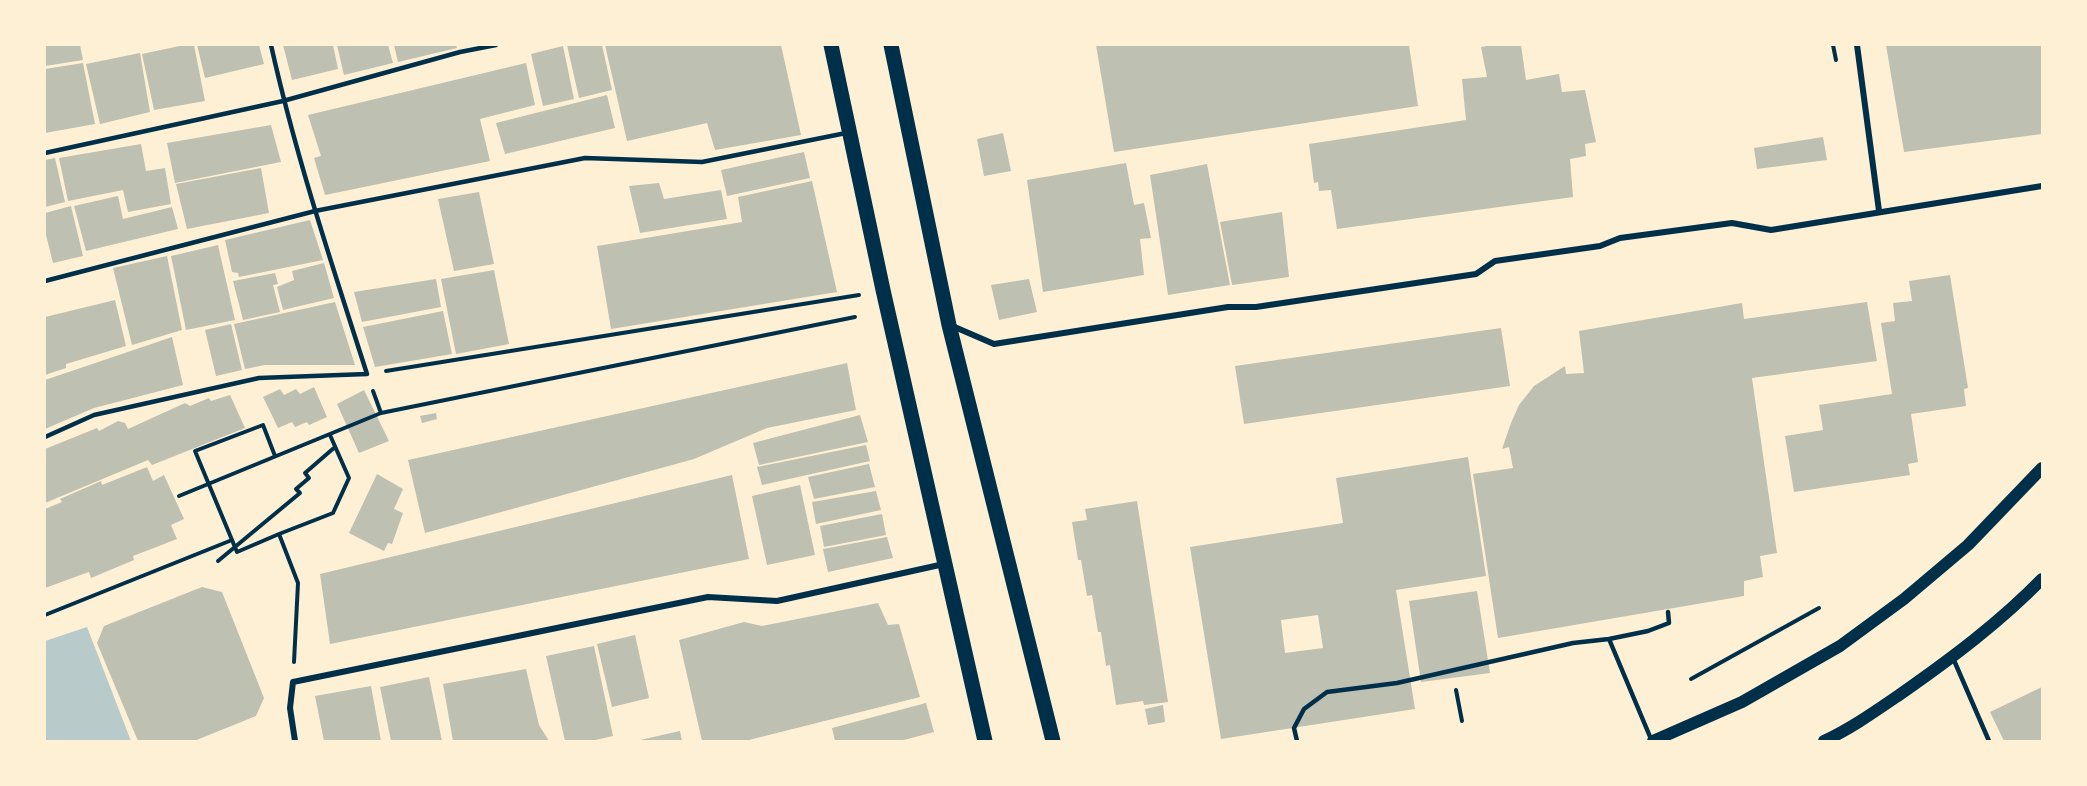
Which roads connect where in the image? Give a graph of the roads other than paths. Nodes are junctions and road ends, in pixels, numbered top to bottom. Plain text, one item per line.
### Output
1 (271, 45) edge
2 (496, 45) edge
3 (831, 45) edge
4 (891, 45) edge
5 (1857, 45) edge
6 (283, 101) junction
7 (849, 132) junction
8 (45, 153) edge
9 (2042, 186) edge
10 (315, 211) junction
11 (1879, 211) junction
12 (45, 281) edge
13 (950, 325) junction
14 (45, 437) edge
15 (2042, 468) edge
16 (945, 564) junction
17 (2042, 579) edge
18 (1668, 612) dead end
19 (1609, 639) junction
20 (1953, 658) junction
21 (295, 741) edge
22 (985, 741) edge
23 (1053, 741) edge
24 (1297, 741) edge
25 (1653, 741) edge
26 (1824, 741) edge
27 (1989, 741) edge

1 - 6 lane
2 - 6 lane
3 - 7 main road
4 - 13 main road
5 - 11 street
6 - 8 lane
6 - 10 lane
7 - 10 lane
7 - 16 main road
9 - 11 street
10 - 12 lane
10 - 14 lane
11 - 13 street
13 - 23 main road
15 - 25 main road
16 - 21 street
16 - 22 main road
17 - 20 main road
18 - 19 lane
19 - 24 lane
19 - 25 lane
20 - 26 main road
20 - 27 lane

